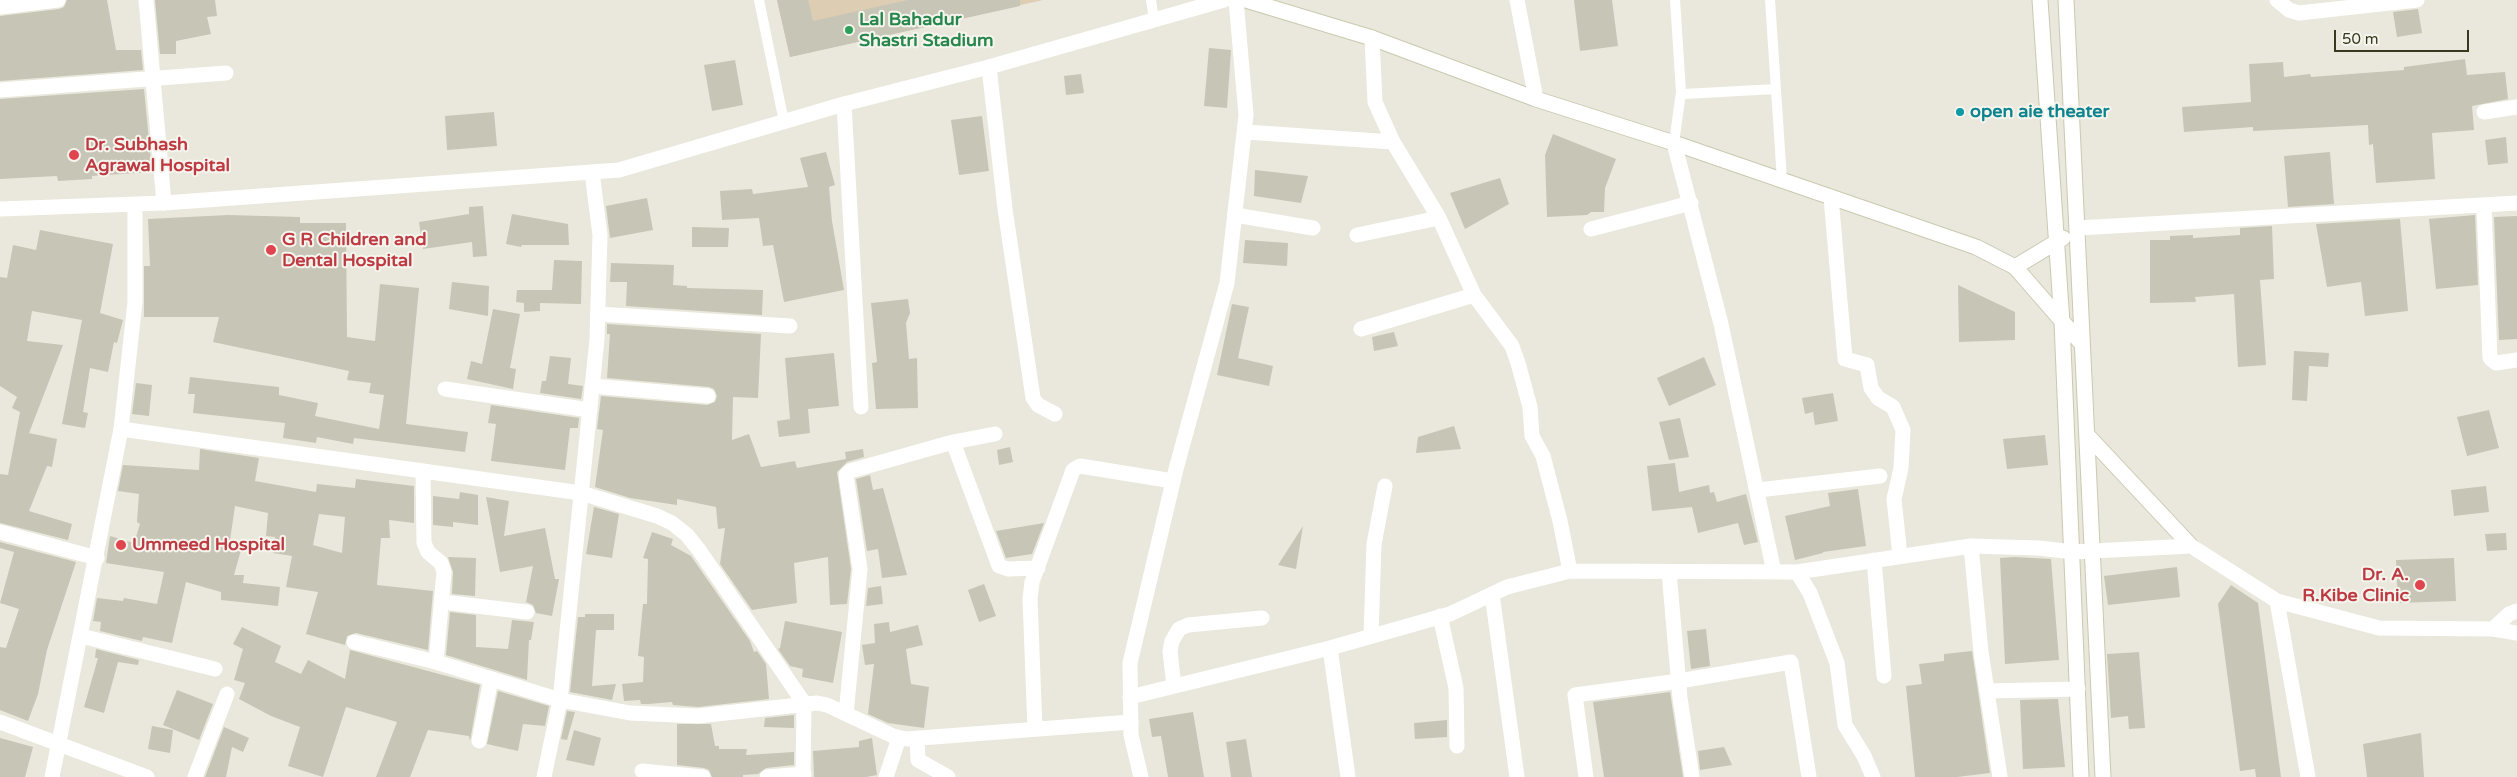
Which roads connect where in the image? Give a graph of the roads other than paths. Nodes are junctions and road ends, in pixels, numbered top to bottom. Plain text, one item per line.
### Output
1 (58, 0) edge
2 (146, 0) edge
3 (759, 0) edge
4 (1151, 0) edge
5 (1224, 0) edge
6 (1236, 0) edge
7 (1246, 0) edge
8 (1517, 0) edge
9 (1675, 0) edge
10 (1770, 0) edge
11 (2040, 0) edge
12 (2066, 0) edge
13 (2277, 0) edge
14 (2417, 0) edge
15 (0, 7) edge
16 (1154, 20) junction
17 (1372, 38) junction
18 (989, 67) junction
19 (226, 73) dead end
20 (154, 78) junction
21 (1776, 89) junction
22 (0, 90) edge
23 (1682, 92) junction
24 (1536, 99) junction
25 (844, 104) junction
26 (2517, 107) edge
27 (2484, 112) dead end
28 (784, 122) junction
29 (1244, 132) junction
30 (1393, 142) junction
31 (1674, 143) junction
32 (592, 172) junction
33 (1782, 180) junction
34 (1831, 197) junction
35 (1691, 203) junction
36 (164, 204) junction
37 (2517, 204) edge
38 (135, 205) junction
39 (2484, 206) junction
40 (0, 209) edge
41 (1235, 215) junction
42 (1439, 218) junction
43 (1313, 228) dead end
44 (2078, 228) junction
45 (1591, 229) dead end
46 (1357, 235) dead end
47 (2057, 241) junction
48 (2015, 267) junction
49 (1474, 295) junction
50 (598, 314) junction
51 (2062, 322) junction
52 (790, 326) dead end
53 (1361, 329) dead end
54 (2082, 344) junction
55 (2517, 360) edge
56 (592, 386) junction
57 (445, 389) dead end
58 (708, 396) dead end
59 (861, 407) dead end
60 (590, 410) junction
61 (1055, 414) dead end
62 (121, 429) junction
63 (995, 434) dead end
64 (2088, 436) junction
65 (953, 442) junction
66 (423, 471) junction
67 (1880, 476) dead end
68 (1173, 481) junction
69 (1385, 486) dead end
70 (1758, 490) junction
71 (581, 493) junction
72 (0, 532) edge
73 (1971, 546) junction
74 (2191, 546) junction
75 (2094, 551) junction
76 (2073, 552) junction
77 (1900, 556) junction
78 (97, 558) junction
79 (1874, 560) junction
80 (1038, 568) junction
81 (1570, 571) junction
82 (1669, 572) junction
83 (1774, 572) junction
84 (1798, 572) junction
85 (1492, 594) junction
86 (2277, 601) junction
87 (442, 602) junction
88 (2517, 611) edge
89 (527, 612) dead end
90 (1440, 616) junction
91 (1262, 618) dead end
92 (2493, 629) junction
93 (2517, 633) edge
94 (81, 636) junction
95 (1371, 636) junction
96 (354, 642) dead end
97 (1330, 648) junction
98 (436, 662) junction
99 (215, 669) dead end
100 (1884, 676) dead end
101 (491, 679) junction
102 (1679, 681) junction
103 (1174, 686) junction
104 (2078, 689) junction
105 (1987, 691) junction
106 (227, 694) dead end
107 (1130, 697) junction
108 (560, 700) junction
109 (804, 704) junction
110 (846, 714) junction
111 (0, 722) edge
112 (1131, 722) junction
113 (1035, 729) junction
114 (900, 738) junction
115 (917, 738) junction
116 (478, 741) dead end
117 (59, 743) junction
118 (1457, 746) dead end
119 (642, 771) dead end
120 (804, 775) edge
121 (52, 777) edge
122 (147, 777) edge
123 (195, 777) edge
124 (544, 777) edge
125 (703, 777) edge
126 (767, 777) edge
127 (886, 777) edge
128 (948, 777) edge
129 (1141, 777) edge
130 (1348, 777) edge
131 (1517, 777) edge
132 (1586, 777) edge
133 (1692, 777) edge
134 (1808, 777) edge
135 (1873, 777) edge
136 (2000, 777) edge
137 (2081, 777) edge
138 (2103, 777) edge
139 (2308, 777) edge

1 - 15 street
2 - 20 street
3 - 28 lane
4 - 16 lane
5 - 16 street
6 - 29 street
7 - 17 street
8 - 24 street
9 - 23 lane
10 - 21 lane
11 - 47 street
12 - 44 street
13 - 14 street
16 - 18 street
17 - 24 street
17 - 30 street
18 - 25 street
18 - 61 street
19 - 20 street
20 - 22 street
20 - 36 street
21 - 23 lane
21 - 33 lane
23 - 31 lane
24 - 31 street
25 - 28 street
25 - 59 street
26 - 27 street
28 - 32 street
29 - 30 street
29 - 41 street
30 - 42 street
31 - 33 street
31 - 35 street
32 - 36 street
32 - 50 street
33 - 34 street
34 - 48 street
34 - 77 street
35 - 45 street
35 - 70 street
36 - 38 street
37 - 39 street
38 - 40 street
38 - 62 street
39 - 44 street
39 - 55 street
41 - 43 street
41 - 68 street
42 - 46 street
42 - 49 street
44 - 47 street
44 - 54 street
47 - 48 street
47 - 51 street
48 - 51 street
49 - 53 street
49 - 81 street
50 - 52 street
50 - 56 street
51 - 54 street
51 - 76 street
54 - 64 street
56 - 58 street
56 - 60 street
57 - 60 street
60 - 71 street
62 - 66 street
62 - 78 street
63 - 65 street
64 - 74 street
64 - 75 street
65 - 80 street
65 - 110 street
66 - 71 street
66 - 87 street
67 - 70 street
68 - 80 street
68 - 107 street
69 - 95 street
70 - 83 street
71 - 108 street
71 - 109 street
72 - 78 street
73 - 76 street
73 - 77 street
73 - 105 street
74 - 75 street
74 - 86 street
75 - 76 street
75 - 138 street
76 - 104 street
77 - 79 street
78 - 94 street
79 - 84 street
79 - 100 street
80 - 113 street
81 - 82 street
81 - 85 street
82 - 83 street
82 - 102 street
83 - 84 street
84 - 135 street
85 - 90 street
85 - 131 street
86 - 92 street
86 - 139 street
87 - 89 street
87 - 98 street
88 - 92 street
90 - 95 street
90 - 118 street
91 - 103 street
92 - 93 street
94 - 99 street
94 - 117 street
95 - 97 street
96 - 98 street
97 - 103 street
97 - 130 street
98 - 101 street
101 - 108 street
101 - 116 street
102 - 132 street
102 - 133 street
102 - 134 street
103 - 107 street
104 - 105 street
104 - 137 street
105 - 136 street
106 - 123 street
107 - 112 street
108 - 109 street
108 - 124 street
109 - 110 street
109 - 120 street
110 - 114 street
111 - 117 street
112 - 113 street
112 - 129 street
113 - 115 street
114 - 115 street
114 - 127 street
115 - 128 street
117 - 121 street
117 - 122 street
119 - 125 street
120 - 126 street

